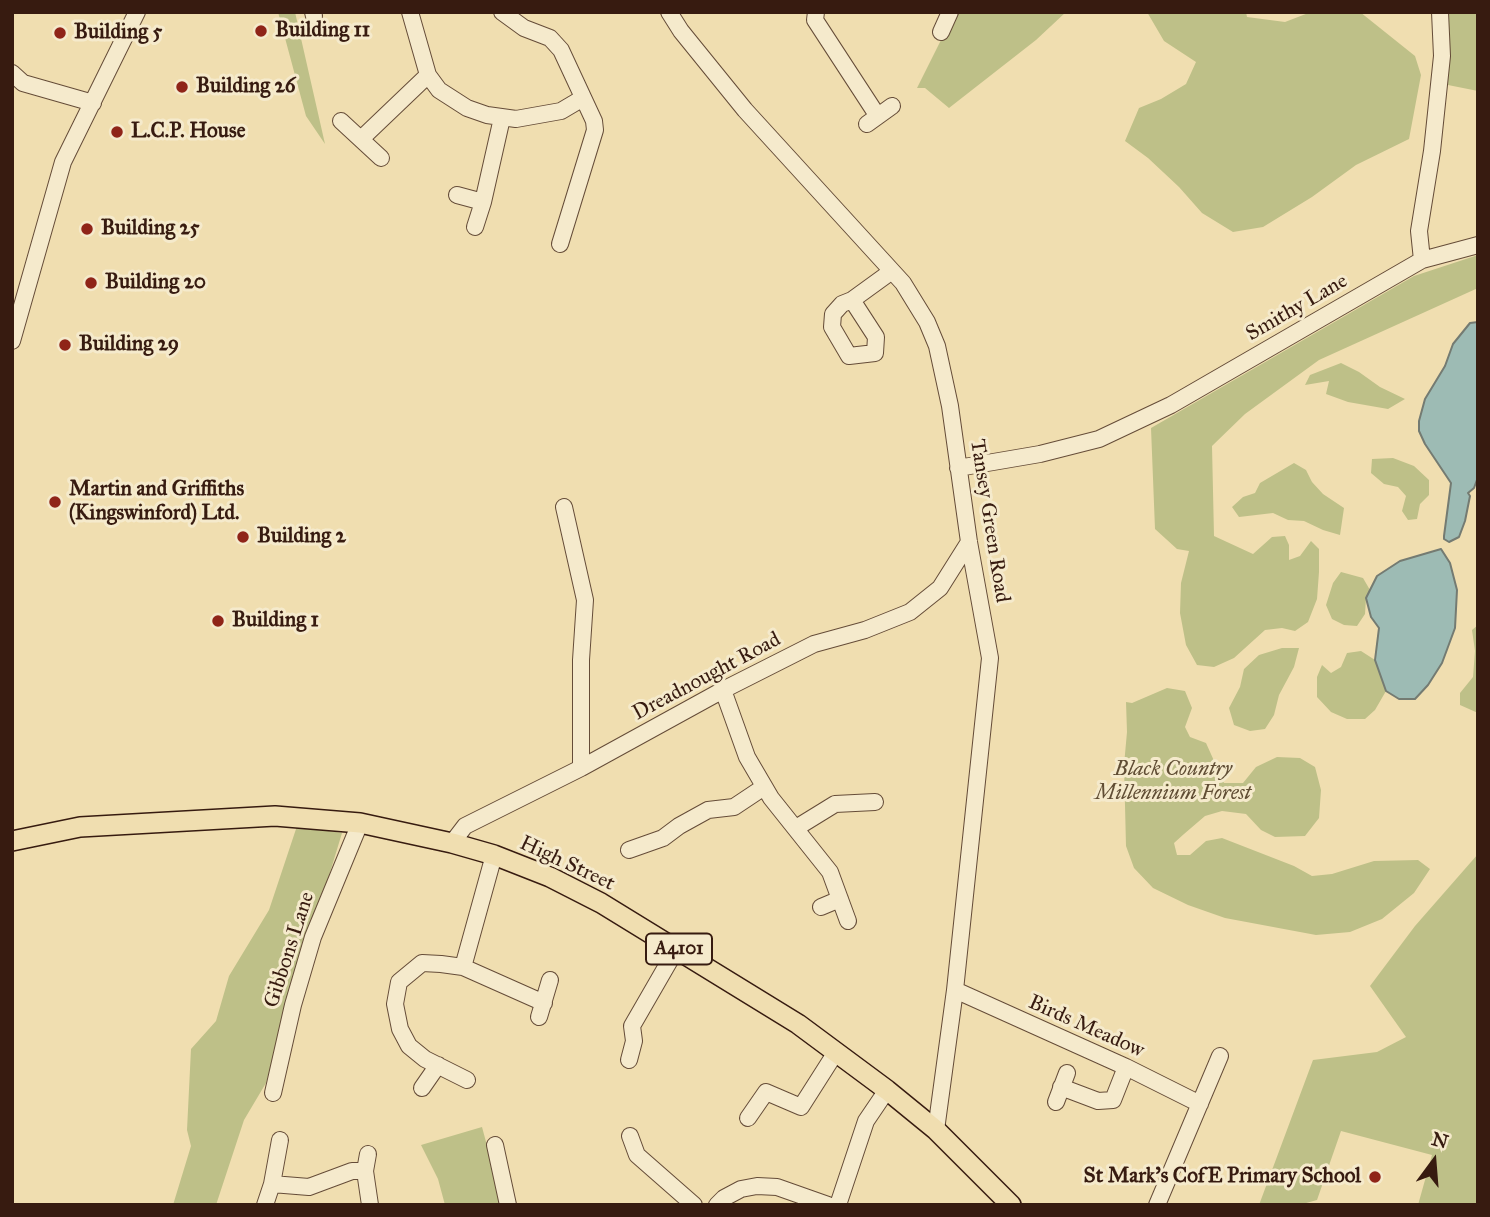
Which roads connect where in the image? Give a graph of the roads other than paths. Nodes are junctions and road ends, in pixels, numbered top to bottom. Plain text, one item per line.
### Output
1 (137, 12) edge
2 (410, 12) edge
3 (502, 12) edge
4 (669, 12) edge
5 (816, 12) edge
6 (950, 12) edge
7 (1440, 12) edge
8 (941, 32) dead end
9 (12, 73) edge
10 (428, 75) junction
11 (583, 98) junction
12 (93, 103) junction
13 (892, 106) dead end
14 (502, 118) junction
15 (341, 121) dead end
16 (361, 139) junction
17 (381, 158) dead end
18 (457, 195) dead end
19 (483, 202) junction
20 (475, 227) dead end
21 (560, 244) dead end
22 (1478, 245) edge
23 (1422, 260) junction
24 (892, 271) junction
25 (852, 300) dead end
26 (12, 341) edge
27 (958, 468) junction
28 (564, 507) dead end
29 (969, 542) junction
30 (723, 690) junction
31 (581, 768) junction
32 (764, 787) junction
33 (875, 802) dead end
34 (360, 823) junction
35 (796, 828) junction
36 (12, 841) edge
37 (452, 843) junction
38 (629, 850) dead end
39 (494, 855) junction
40 (840, 899) junction
41 (821, 907) dead end
42 (848, 921) dead end
43 (677, 948) junction
44 (463, 967) junction
45 (550, 979) dead end
46 (955, 990) junction
47 (836, 1052) junction
48 (1220, 1056) dead end
49 (629, 1060) dead end
50 (438, 1065) junction
51 (1126, 1067) junction
52 (467, 1080) dead end
53 (422, 1088) dead end
54 (1061, 1088) dead end
55 (887, 1090) junction
56 (273, 1093) dead end
57 (1200, 1104) junction
58 (748, 1118) dead end
59 (936, 1130) junction
60 (630, 1136) dead end
61 (280, 1140) dead end
62 (495, 1145) dead end
63 (272, 1184) junction
64 (265, 1205) edge
65 (370, 1205) edge
66 (509, 1205) edge
67 (694, 1205) edge
68 (717, 1205) edge
69 (828, 1205) edge
70 (838, 1205) edge
71 (1011, 1205) edge
72 (1157, 1205) edge

1 - 12 street
2 - 10 street
3 - 11 street
4 - 24 street, Tansey Green Road
5 - 13 street
6 - 8 street
7 - 23 street
9 - 12 street
10 - 14 street
10 - 16 street
11 - 14 street
11 - 21 street
12 - 26 street
14 - 19 street
15 - 16 street
16 - 17 street
18 - 19 street
19 - 20 street
22 - 23 street, Smithy Lane
23 - 27 street, Smithy Lane
24 - 25 street
24 - 27 street, Tansey Green Road
27 - 29 street, Tansey Green Road
28 - 31 street
29 - 30 street, Dreadnought Road
29 - 46 street, Tansey Green Road
30 - 31 street, Dreadnought Road
30 - 32 street
31 - 37 street, Dreadnought Road
32 - 35 street
32 - 38 street
33 - 35 street
34 - 36 main road, High Street / A4101
34 - 37 main road, High Street / A4101
34 - 56 street, Gibbons Lane
35 - 40 street
37 - 39 main road, High Street / A4101
39 - 43 main road, High Street / A4101
39 - 44 street
40 - 41 street
40 - 42 street
43 - 47 main road, High Street / A4101
43 - 49 street
44 - 45 street
44 - 50 street
46 - 51 street, Birds Meadow
46 - 59 street, Tansey Green Road
47 - 55 main road, High Street / A4101
47 - 58 street
48 - 57 street
50 - 52 street
50 - 53 street
51 - 54 street
51 - 57 street, Birds Meadow
55 - 59 main road, High Street / A4101
55 - 70 street
57 - 72 street
59 - 71 main road, High Street / A4101
60 - 67 street
61 - 63 street
62 - 66 street
63 - 64 street
63 - 65 street
68 - 69 street

